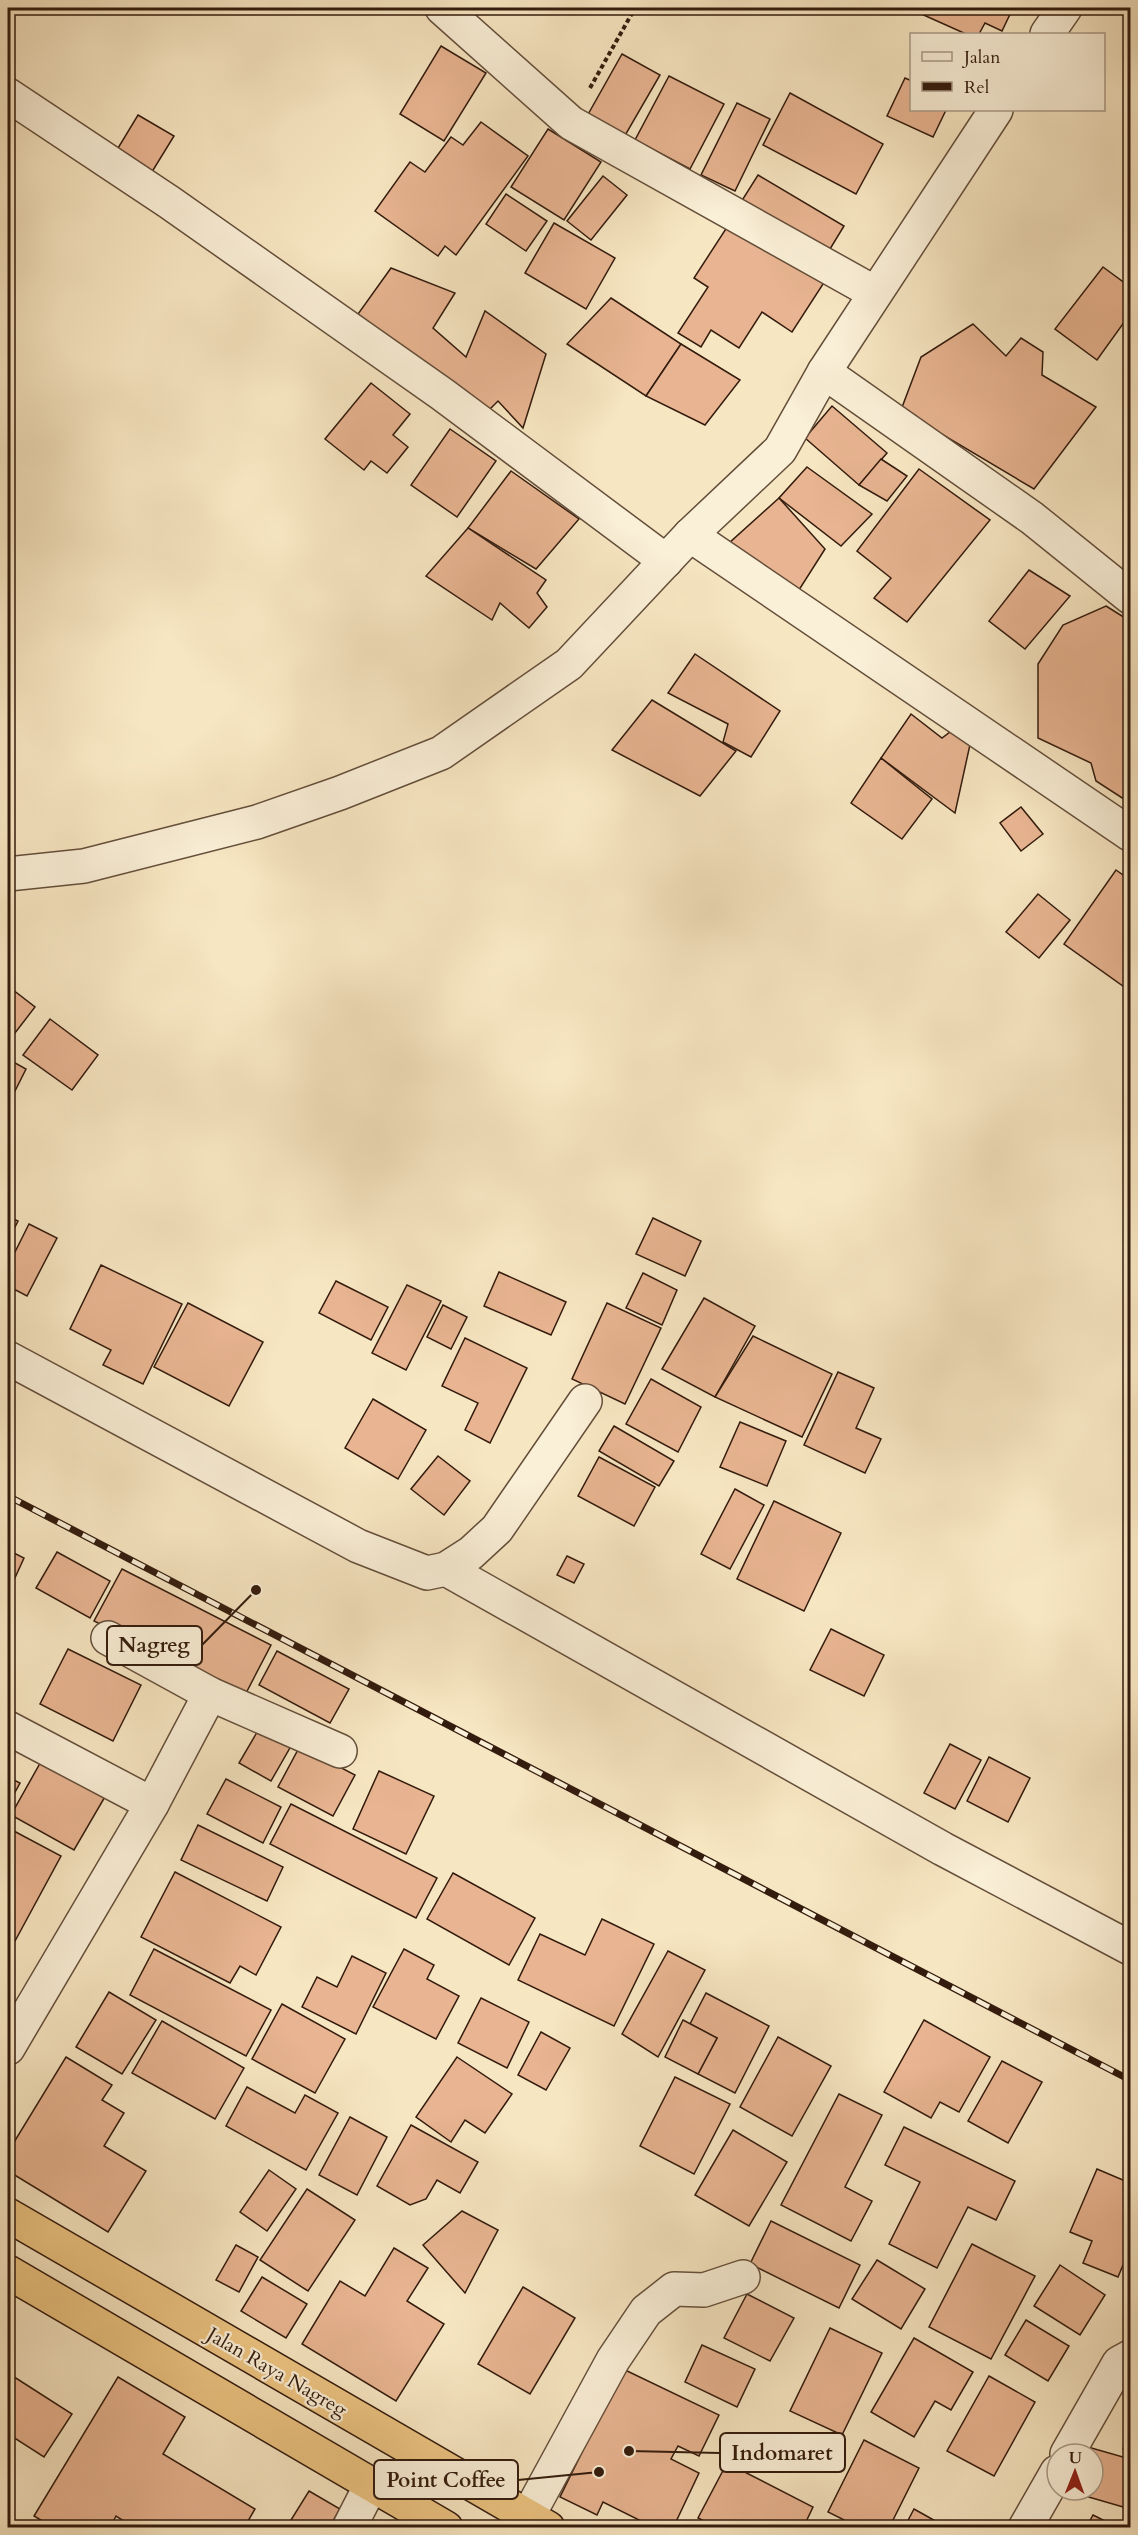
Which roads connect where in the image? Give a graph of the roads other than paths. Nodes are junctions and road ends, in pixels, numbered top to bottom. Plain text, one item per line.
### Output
1 (442, 8) edge
2 (1065, 8) edge
3 (1048, 33) edge
4 (8, 95) edge
5 (995, 111) edge
6 (875, 293) junction
7 (824, 372) junction
8 (690, 535) junction
9 (666, 561) junction
10 (1131, 597) edge
11 (1131, 834) edge
12 (8, 874) edge
13 (8, 1358) edge
14 (585, 1401) dead end
15 (447, 1569) junction
16 (108, 1638) dead end
17 (210, 1694) junction
18 (8, 1728) edge
19 (340, 1751) dead end
20 (152, 1804) junction
21 (1131, 1948) edge
22 (8, 2048) edge
23 (8, 2215) edge
24 (8, 2272) edge
25 (743, 2277) dead end
26 (1131, 2357) edge
27 (1074, 2442) edge
28 (372, 2483) junction
29 (1045, 2493) edge
30 (538, 2522) edge
31 (349, 2528) edge
32 (446, 2528) edge
33 (1025, 2528) edge

1 - 6 street
2 - 3 street
4 - 9 street
5 - 6 street
6 - 7 street
7 - 8 street
7 - 10 street
8 - 9 street
8 - 11 street
9 - 12 street
13 - 15 street
14 - 15 street
15 - 21 street
16 - 17 street
17 - 19 street
17 - 20 street
18 - 20 street
20 - 22 street
23 - 30 highway, Jalan Raya Nagreg
24 - 28 highway
25 - 30 street
26 - 27 street
28 - 31 street
28 - 32 highway
29 - 33 street

